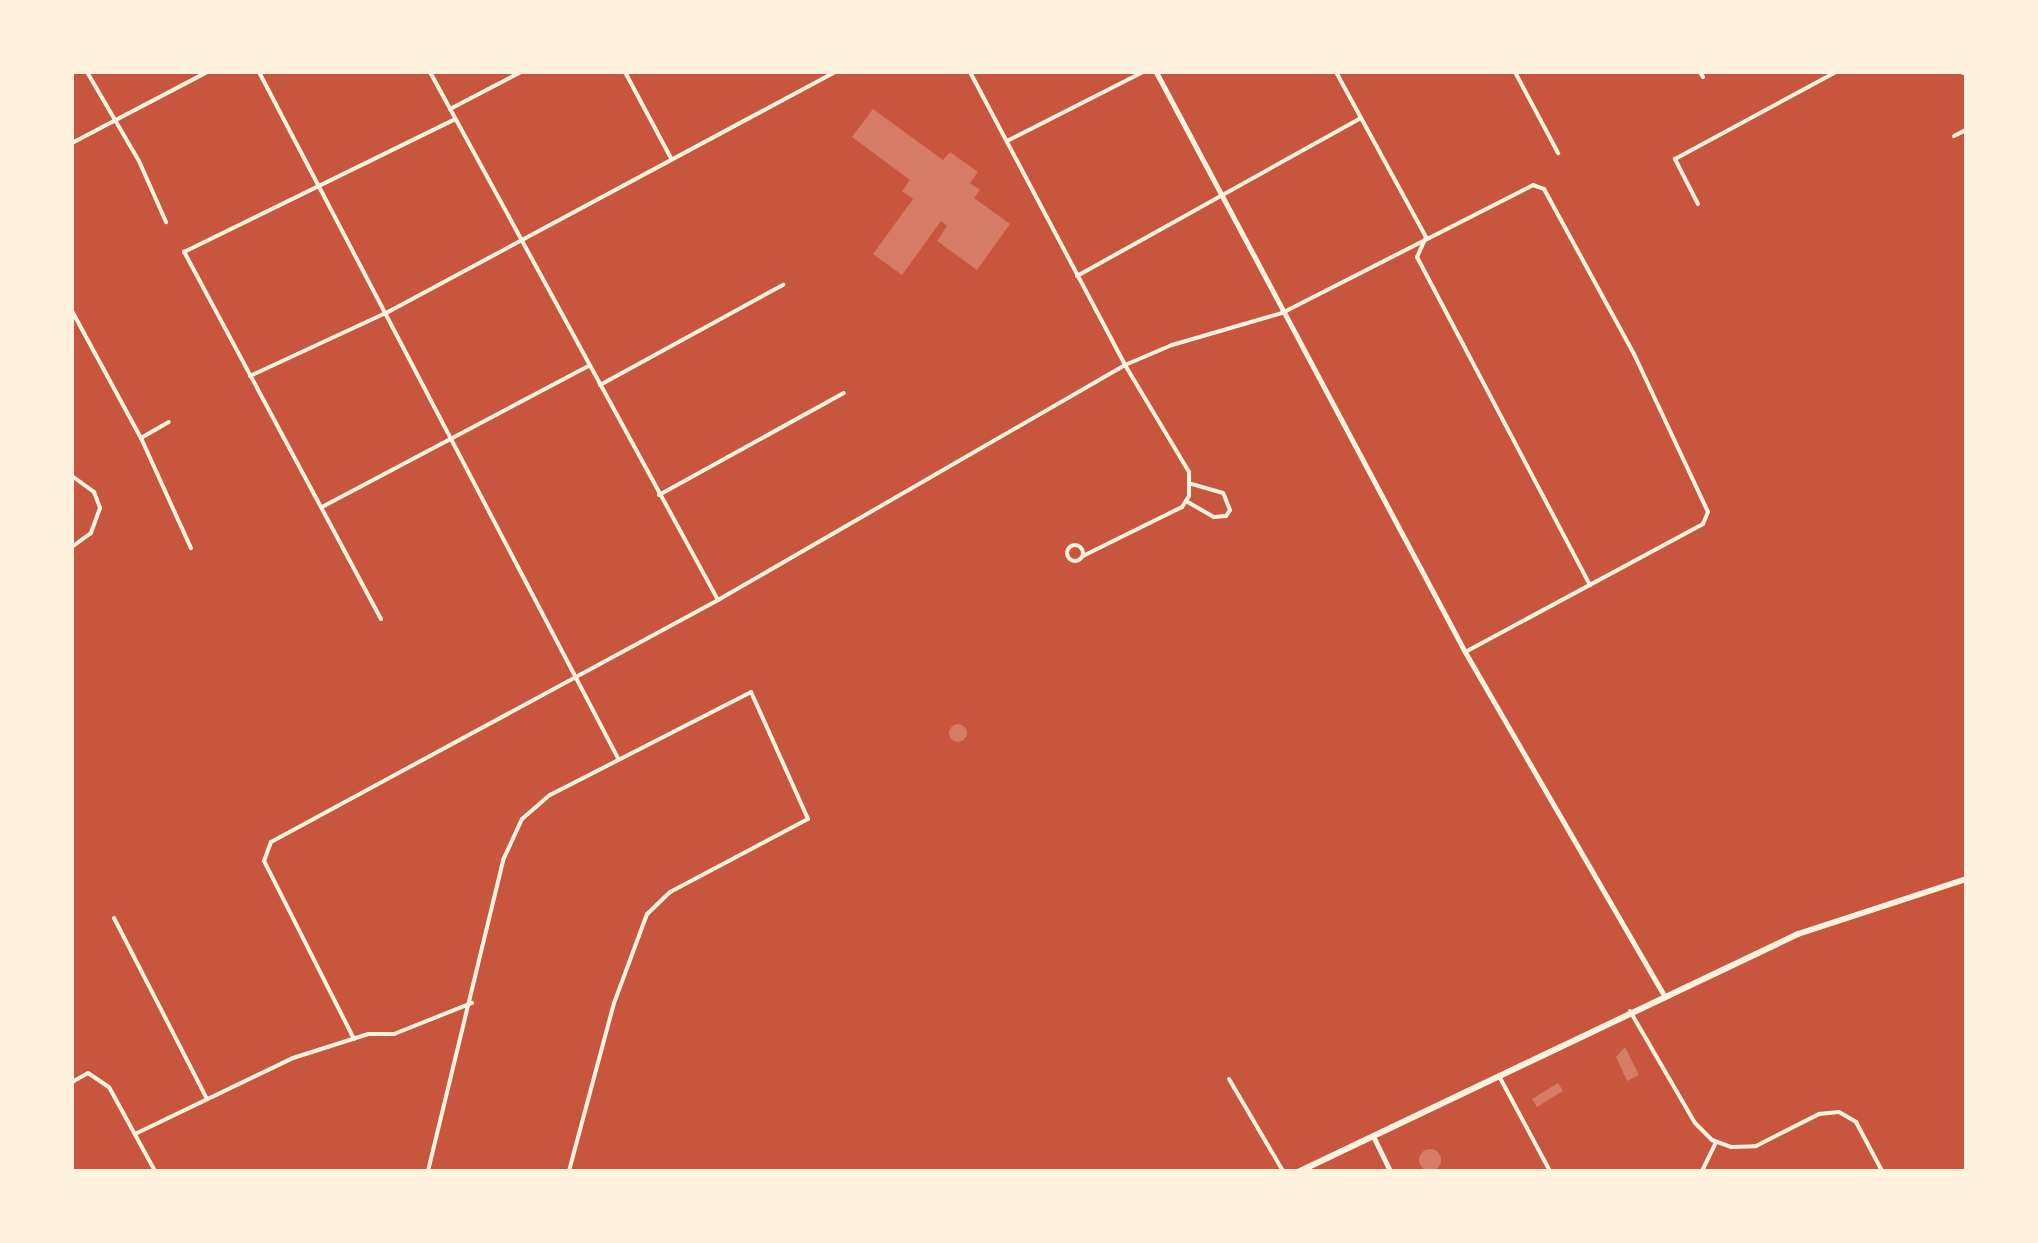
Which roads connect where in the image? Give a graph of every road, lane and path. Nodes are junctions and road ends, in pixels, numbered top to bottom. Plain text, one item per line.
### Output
1 (87, 72) edge
2 (207, 72) edge
3 (259, 72) edge
4 (430, 72) edge
5 (521, 72) edge
6 (625, 72) edge
7 (970, 72) edge
8 (1143, 72) edge
9 (1156, 72) edge
10 (1336, 72) edge
11 (1515, 72) edge
12 (1836, 72) edge
13 (831, 73) edge
14 (450, 109) junction
15 (1361, 118) junction
16 (455, 119) junction
17 (112, 122) junction
18 (1966, 130) edge
19 (1954, 136) dead end
20 (1007, 141) junction
21 (72, 143) edge
22 (1558, 153) dead end
23 (671, 159) junction
24 (321, 186) junction
25 (1222, 196) junction
26 (1698, 204) dead end
27 (166, 222) dead end
28 (1426, 237) junction
29 (521, 240) junction
30 (1077, 276) junction
31 (783, 285) dead end
32 (72, 311) edge
33 (388, 312) junction
34 (1282, 313) junction
35 (1125, 365) junction
36 (588, 366) junction
37 (250, 376) junction
38 (600, 385) junction
39 (844, 393) dead end
40 (169, 422) dead end
41 (453, 437) junction
42 (141, 438) junction
43 (72, 476) edge
44 (1191, 484) junction
45 (659, 495) junction
46 (1186, 501) junction
47 (321, 508) junction
48 (72, 547) edge
49 (191, 548) dead end
50 (1083, 556) junction
51 (1590, 585) junction
52 (718, 600) junction
53 (381, 619) dead end
54 (1465, 652) junction
55 (578, 678) junction
56 (619, 760) junction
57 (1966, 879) edge
58 (114, 918) dead end
59 (1665, 997) junction
60 (472, 1003) junction
61 (1630, 1011) junction
62 (354, 1039) junction
63 (1499, 1076) junction
64 (1229, 1079) dead end
65 (72, 1082) edge
66 (207, 1099) junction
67 (135, 1134) junction
68 (1374, 1138) junction
69 (1716, 1142) junction
70 (155, 1171) edge
71 (428, 1171) edge
72 (569, 1171) edge
73 (1283, 1171) edge
74 (1300, 1171) edge
75 (1390, 1171) edge
76 (1550, 1171) edge
77 (1702, 1171) edge
78 (1882, 1171) edge

1 - 17 street
2 - 17 street
3 - 24 street
4 - 14 street
5 - 14 street
6 - 23 street
7 - 20 street
8 - 20 street
9 - 25 street
10 - 15 street
11 - 22 street
12 - 26 street
13 - 23 street
14 - 16 street
15 - 25 street
15 - 28 street
16 - 24 street
16 - 29 street
17 - 21 street
17 - 27 street
18 - 19 street
20 - 30 street
23 - 29 street
24 - 33 street
24 - 37 street
25 - 30 street
25 - 34 street
28 - 34 street
28 - 51 street
28 - 51 street
29 - 33 street
29 - 36 street
30 - 35 street
31 - 38 street
32 - 42 street
33 - 37 street
33 - 41 street
34 - 35 street
34 - 54 street
35 - 44 street
35 - 52 street
36 - 38 street
36 - 41 street
37 - 47 street
38 - 45 street
39 - 45 street
40 - 42 street
41 - 47 street
41 - 55 street
42 - 49 street
43 - 48 street
44 - 46 street
44 - 46 street
45 - 52 street
46 - 50 street
47 - 53 street
50 - 50 street
51 - 54 street
52 - 55 street
54 - 59 street
55 - 56 street
55 - 62 street
56 - 60 street
56 - 72 street
57 - 59 main road
58 - 66 street
59 - 61 main road
60 - 62 street
60 - 71 street
61 - 63 main road
61 - 69 street
62 - 66 street
63 - 68 main road
63 - 76 street
64 - 73 street
65 - 67 street
66 - 67 street
67 - 70 street
68 - 74 main road
68 - 75 street
69 - 77 street
69 - 78 street

